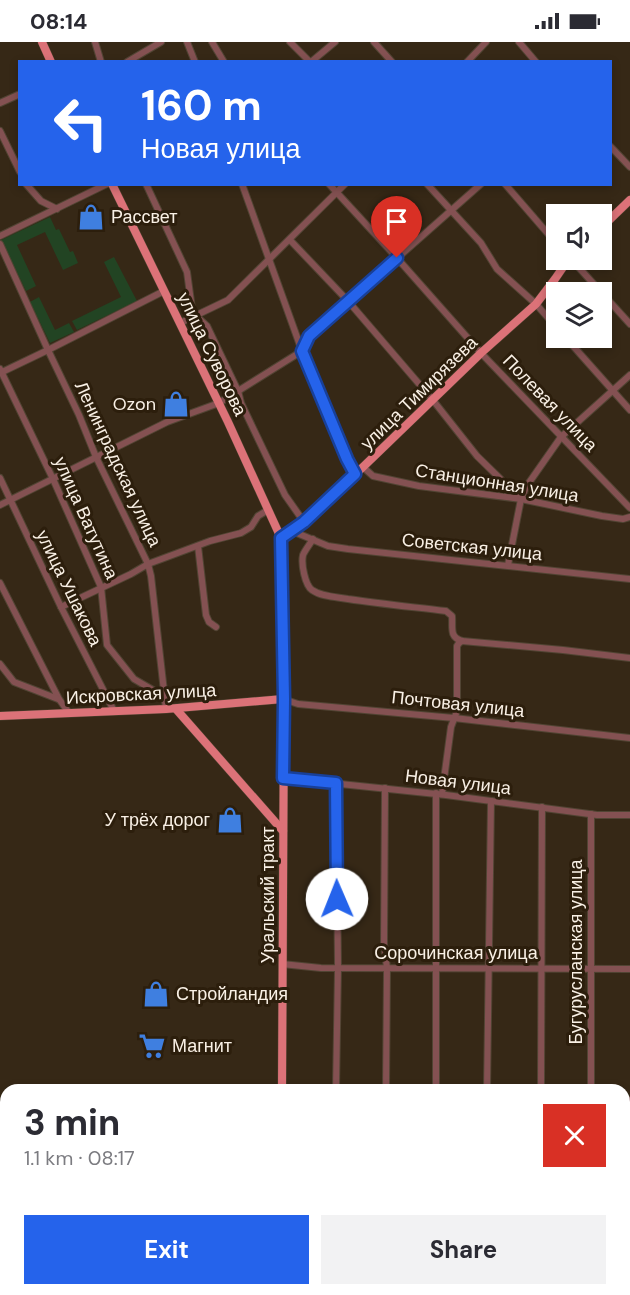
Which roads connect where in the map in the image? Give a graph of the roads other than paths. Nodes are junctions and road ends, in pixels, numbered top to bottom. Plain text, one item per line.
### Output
1 (42, 42) edge
2 (95, 42) edge
3 (161, 42) edge
4 (187, 42) edge
5 (212, 42) edge
6 (290, 42) edge
7 (335, 42) edge
8 (374, 42) edge
9 (486, 42) edge
10 (519, 42) edge
11 (50, 60) edge
12 (100, 60) edge
13 (130, 60) edge
14 (194, 60) edge
15 (223, 60) edge
16 (309, 60) edge
17 (313, 60) edge
18 (390, 60) edge
19 (469, 60) edge
20 (534, 60) edge
21 (18, 95) edge
22 (0, 103) edge
23 (0, 131) edge
24 (612, 148) edge
25 (630, 167) edge
26 (18, 168) edge
27 (28, 186) edge
28 (103, 186) edge
29 (113, 186) edge
30 (147, 186) edge
31 (243, 186) edge
32 (331, 186) edge
33 (343, 186) edge
34 (429, 186) edge
35 (479, 186) edge
36 (507, 186) edge
37 (337, 192) junction
38 (630, 200) edge
39 (57, 208) junction
40 (451, 210) junction
41 (612, 217) edge
42 (546, 231) edge
43 (0, 236) edge
44 (290, 240) junction
45 (0, 244) edge
46 (397, 258) junction
47 (269, 260) junction
48 (562, 270) edge
49 (579, 270) edge
50 (164, 291) junction
51 (348, 301) junction
52 (536, 304) junction
53 (195, 316) junction
54 (546, 316) edge
55 (180, 323) junction
56 (630, 324) edge
57 (575, 348) edge
58 (48, 350) junction
59 (302, 351) junction
60 (481, 353) junction
61 (0, 371) edge
62 (630, 375) edge
63 (238, 391) junction
64 (613, 391) junction
65 (432, 399) junction
66 (219, 403) junction
67 (630, 410) edge
68 (561, 437) junction
69 (96, 457) junction
70 (363, 467) junction
71 (355, 474) junction
72 (0, 478) edge
73 (53, 479) junction
74 (521, 499) junction
75 (10, 500) junction
76 (0, 505) edge
77 (630, 508) edge
78 (268, 510) junction
79 (630, 517) edge
80 (304, 522) junction
81 (292, 531) junction
82 (281, 538) junction
83 (313, 539) junction
84 (198, 546) junction
85 (148, 564) junction
86 (508, 565) junction
87 (630, 579) edge
88 (0, 583) edge
89 (101, 587) junction
90 (61, 607) junction
91 (216, 627) dead end
92 (462, 641) junction
93 (630, 658) edge
94 (0, 664) edge
95 (165, 697) junction
96 (59, 699) junction
97 (284, 699) junction
98 (166, 709) junction
99 (176, 709) junction
100 (114, 711) junction
101 (69, 713) junction
102 (0, 716) edge
103 (454, 718) junction
104 (630, 738) edge
105 (283, 778) junction
106 (336, 783) junction
107 (385, 788) junction
108 (439, 794) junction
109 (491, 801) junction
110 (542, 807) junction
111 (591, 814) junction
112 (630, 815) edge
113 (283, 831) junction
114 (282, 964) junction
115 (338, 968) junction
116 (387, 968) junction
117 (436, 968) junction
118 (490, 969) junction
119 (542, 969) junction
120 (591, 969) junction
121 (630, 969) edge
122 (282, 1084) edge
123 (336, 1084) edge
124 (386, 1084) edge
125 (436, 1084) edge
126 (487, 1084) edge
127 (541, 1084) edge
128 (591, 1084) edge

1 - 11 main road
2 - 12 street
3 - 13 street
4 - 14 street
5 - 15 street
6 - 16 street
7 - 17 street
8 - 18 street
9 - 19 street
10 - 20 street
21 - 22 street
23 - 26 street
24 - 25 street
27 - 39 street
28 - 39 street
29 - 50 main road, улица Суворова
30 - 53 street
31 - 47 street
32 - 37 street, Полевая улица
33 - 37 street
34 - 40 street
35 - 40 street
36 - 42 street
37 - 44 street
37 - 46 street, Полевая улица
38 - 41 main road
39 - 43 street
40 - 46 street
40 - 52 street
44 - 47 street
44 - 51 street
45 - 58 street, Ленинградская улица
46 - 51 street
46 - 60 street, Полевая улица
47 - 53 street
47 - 59 street
48 - 52 main road, улица Тимирязева
49 - 56 street
50 - 55 main road, улица Суворова
50 - 58 street
51 - 59 street
51 - 65 street
52 - 54 street
52 - 60 main road, улица Тимирязева
53 - 55 street
53 - 63 street
55 - 66 main road, улица Суворова
57 - 64 street
58 - 61 street
58 - 69 street, Ленинградская улица
59 - 63 street
59 - 71 street
60 - 65 main road, улица Тимирязева
60 - 68 street, Полевая улица
61 - 73 street, улица Ватутина
62 - 64 street
63 - 66 street
63 - 80 street
64 - 67 street
64 - 68 street
65 - 70 main road, улица Тимирязева
65 - 74 street
66 - 69 street
66 - 78 main road, улица Суворова
68 - 74 street
68 - 77 street, Полевая улица
69 - 73 street
69 - 85 street, Ленинградская улица
70 - 71 main road, улица Тимирязева
70 - 74 street, Станционная улица
71 - 80 main road, улица Тимирязева
72 - 75 street, улица Ушакова
73 - 75 street
73 - 89 street, улица Ватутина
74 - 79 street, Станционная улица
74 - 86 street
75 - 76 street
75 - 90 street, улица Ушакова
78 - 82 main road, улица Суворова
78 - 84 street
80 - 81 main road, улица Тимирязева
81 - 82 main road, улица Тимирязева
81 - 83 street, Советская улица
82 - 97 main road, Уральский тракт
83 - 86 street, Советская улица
83 - 92 street
84 - 85 street
84 - 91 street
85 - 89 street
85 - 95 street, Ленинградская улица
86 - 87 street, Советская улица
88 - 96 street
89 - 90 street
89 - 95 street, улица Ватутина
90 - 100 street, улица Ушакова
92 - 93 street
92 - 103 street
94 - 96 street
95 - 98 street, Ленинградская улица
96 - 101 street
97 - 99 main road, Искровская улица
97 - 103 street, Почтовая улица
97 - 105 main road, Уральский тракт
98 - 99 main road, Искровская улица
98 - 100 main road, Искровская улица
99 - 113 main road
100 - 101 main road, Искровская улица
101 - 102 main road, Искровская улица
103 - 104 street, Почтовая улица
103 - 108 street
105 - 106 street, Новая улица
105 - 113 main road, Уральский тракт
106 - 107 street, Новая улица
106 - 115 street
107 - 108 street, Новая улица
107 - 116 street
108 - 109 street, Новая улица
108 - 117 street
109 - 110 street, Новая улица
109 - 118 street
110 - 111 street, Новая улица
110 - 119 street
111 - 112 street, Новая улица
111 - 120 street, Бугурусланская улица
113 - 114 main road, Уральский тракт
114 - 115 street, Сорочинская улица
114 - 122 main road, Уральский тракт
115 - 116 street, Сорочинская улица
115 - 123 street
116 - 117 street, Сорочинская улица
116 - 124 street
117 - 118 street, Сорочинская улица
117 - 125 street
118 - 119 street, Сорочинская улица
118 - 126 street
119 - 120 street, Сорочинская улица
119 - 127 street
120 - 121 street, Сорочинская улица
120 - 128 street, Бугурусланская улица

